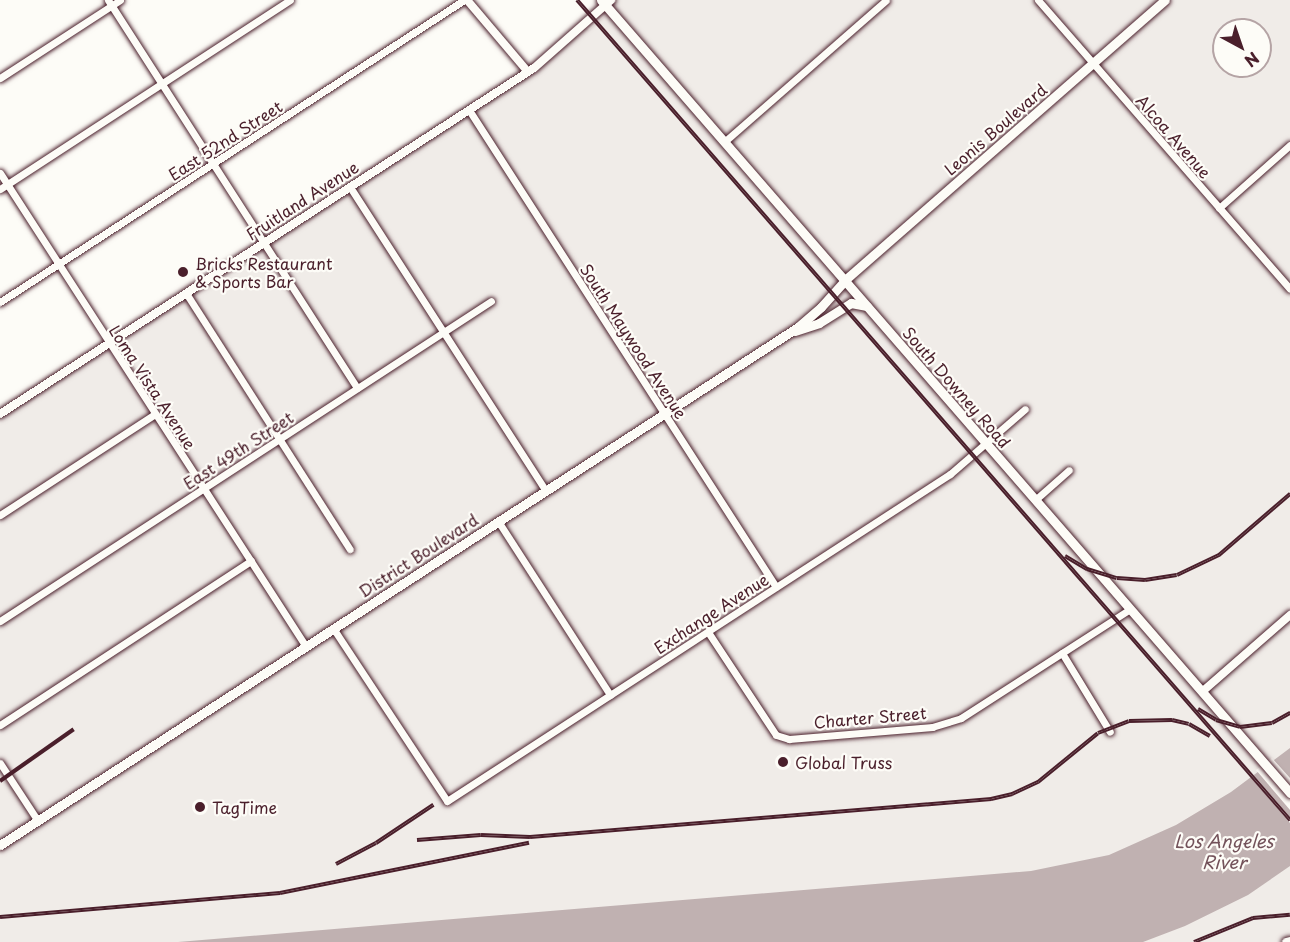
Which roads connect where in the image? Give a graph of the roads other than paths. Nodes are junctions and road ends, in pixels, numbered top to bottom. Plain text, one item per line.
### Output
1 (120, 0) edge
2 (290, 0) edge
3 (465, 0) edge
4 (886, 0) edge
5 (1038, 0) edge
6 (1165, 0) edge
7 (606, 2) edge
8 (110, 3) edge
9 (1093, 63) junction
10 (528, 72) junction
11 (0, 78) edge
12 (162, 85) junction
13 (469, 110) junction
14 (724, 142) junction
15 (1290, 145) edge
16 (213, 164) junction
17 (0, 173) edge
18 (3, 186) edge
19 (350, 187) junction
20 (1219, 208) junction
21 (264, 243) junction
22 (58, 264) junction
23 (845, 280) junction
24 (1290, 289) edge
25 (186, 293) junction
26 (491, 301) dead end
27 (0, 302) edge
28 (867, 306) junction
29 (790, 332) junction
30 (442, 333) junction
31 (109, 344) junction
32 (357, 388) junction
33 (1025, 409) dead end
34 (664, 413) junction
35 (0, 414) edge
36 (155, 414) junction
37 (279, 439) junction
38 (987, 443) junction
39 (1069, 470) dead end
40 (204, 489) junction
41 (544, 490) junction
42 (1035, 500) junction
43 (0, 515) edge
44 (498, 521) junction
45 (350, 549) dead end
46 (251, 561) junction
47 (776, 587) junction
48 (1130, 609) junction
49 (1290, 615) edge
50 (0, 621) edge
51 (333, 628) junction
52 (708, 632) junction
53 (306, 645) junction
54 (1062, 653) junction
55 (1203, 691) junction
56 (610, 695) junction
57 (0, 725) edge
58 (1110, 732) dead end
59 (0, 763) edge
60 (1290, 793) edge
61 (38, 821) junction
62 (0, 845) edge
63 (1290, 940) edge
64 (1286, 942) edge

1 - 8 street
2 - 12 street
3 - 10 street
3 - 16 street, East 52nd Street
4 - 14 street
5 - 9 street, Alcoa Avenue
6 - 9 main road, Leonis Boulevard
7 - 10 street, Fruitland Avenue
7 - 14 main road, South Downey Road
8 - 11 street
8 - 12 street
9 - 20 street, Alcoa Avenue
9 - 23 main road, Leonis Boulevard
10 - 13 street, Fruitland Avenue
12 - 16 street
12 - 18 street
13 - 19 street, Fruitland Avenue
13 - 34 street, South Maywood Avenue
14 - 23 main road, South Downey Road
15 - 20 street
16 - 21 street
16 - 22 street, East 52nd Street
17 - 18 street, Loma Vista Avenue
18 - 22 street, Loma Vista Avenue
19 - 21 street, Fruitland Avenue
19 - 30 street
20 - 24 street, Alcoa Avenue
21 - 25 street, Fruitland Avenue
21 - 32 street
22 - 27 street, East 52nd Street
22 - 31 street, Loma Vista Avenue
23 - 28 main road, South Downey Road
23 - 29 main road, District Boulevard
25 - 31 street, Fruitland Avenue
25 - 37 street
26 - 30 street, East 49th Street
28 - 29 main road
28 - 38 main road, South Downey Road
29 - 34 main road, District Boulevard
30 - 32 street, East 49th Street
30 - 41 street
31 - 35 street, Fruitland Avenue
31 - 36 street, Loma Vista Avenue
32 - 37 street, East 49th Street
33 - 38 street, Exchange Avenue
34 - 41 main road, District Boulevard
34 - 47 street, South Maywood Avenue
36 - 40 street, Loma Vista Avenue
36 - 43 street
37 - 40 street, East 49th Street
37 - 45 street
38 - 42 main road, South Downey Road
38 - 47 street, Exchange Avenue
39 - 42 street
40 - 46 street, Loma Vista Avenue
40 - 50 street, East 49th Street
41 - 44 main road, District Boulevard
42 - 48 main road, South Downey Road
44 - 51 main road, District Boulevard
44 - 56 street
46 - 53 street, Loma Vista Avenue
46 - 57 street
47 - 52 street, Exchange Avenue
48 - 54 street, Charter Street
48 - 55 main road, South Downey Road
49 - 55 street
51 - 53 main road, District Boulevard
51 - 56 street, Exchange Avenue
52 - 54 street, Charter Street
52 - 56 street, Exchange Avenue
53 - 61 main road, District Boulevard
54 - 58 street
55 - 60 main road, South Downey Road
59 - 61 street
61 - 62 main road, District Boulevard
63 - 64 main road

